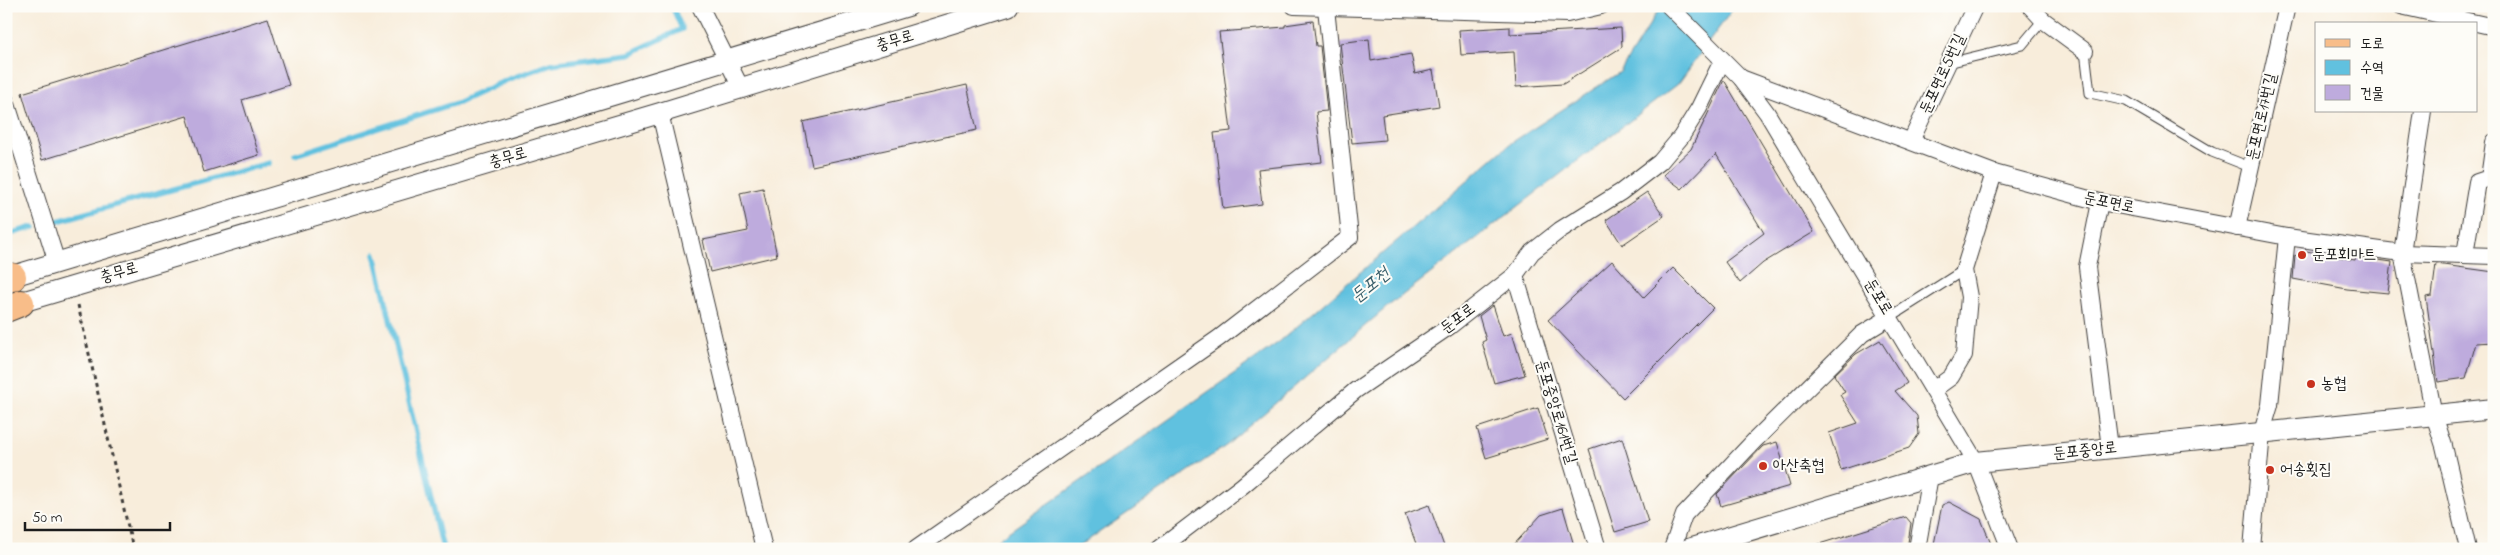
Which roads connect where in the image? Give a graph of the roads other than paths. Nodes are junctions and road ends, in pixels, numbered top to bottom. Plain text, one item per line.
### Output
1 (700, 6) edge
2 (908, 6) edge
3 (1008, 6) edge
4 (1294, 6) edge
5 (1601, 6) edge
6 (1669, 6) edge
7 (1975, 6) edge
8 (2030, 6) edge
9 (2287, 6) edge
10 (2401, 6) edge
11 (1326, 8) junction
12 (2439, 15) edge
13 (2043, 20) junction
14 (2471, 22) edge
15 (2478, 24) edge
16 (2494, 27) edge
17 (2084, 51) joint
18 (1719, 58) junction
19 (726, 60) junction
20 (1948, 63) junction
21 (1741, 78) junction
22 (741, 88) junction
23 (6, 101) edge
24 (2423, 112) edge
25 (660, 113) junction
26 (1911, 141) junction
27 (2494, 142) edge
28 (2250, 167) junction
29 (1994, 173) junction
30 (2100, 202) junction
31 (2237, 228) junction
32 (2287, 237) junction
33 (2402, 253) junction
34 (2465, 254) junction
35 (2494, 256) edge
36 (57, 263) junction
37 (1964, 270) junction
38 (1515, 275) junction
39 (8, 278) edge
40 (11, 306) edge
41 (1890, 317) junction
42 (1933, 390) junction
43 (2494, 408) edge
44 (2434, 415) junction
45 (2262, 432) junction
46 (2110, 448) junction
47 (1976, 462) junction
48 (1930, 476) junction
49 (764, 549) edge
50 (916, 549) edge
51 (1159, 549) edge
52 (1598, 549) edge
53 (1672, 549) edge
54 (1688, 549) edge
55 (1917, 549) edge
56 (2010, 549) edge
57 (2252, 549) edge
58 (2468, 549) edge

1 - 19 street
2 - 19 street, 충무로
3 - 22 street, 충무로
4 - 11 street
5 - 11 street
6 - 18 street
7 - 20 street, 둔포면로5번길
8 - 13 street
9 - 28 street, 둔포면로17번길
10 - 12 street
11 - 50 street
12 - 14 street
13 - 17 street
13 - 20 lane
15 - 16 street
17 - 28 lane
18 - 21 street, 둔포로
18 - 38 street, 둔포로
19 - 22 street
19 - 36 street, 충무로
20 - 26 street, 둔포면로5번길
21 - 26 street, 둔포면로
21 - 41 street, 둔포로
22 - 25 street, 충무로
23 - 36 street
24 - 33 street
25 - 40 street, 충무로
25 - 49 street
26 - 29 street, 둔포면로
27 - 34 street
28 - 31 street, 둔포면로17번길
29 - 30 street, 둔포면로
29 - 37 street
30 - 31 street, 둔포면로
30 - 46 street
31 - 32 street, 둔포면로
32 - 33 street, 둔포면로
32 - 45 street
33 - 34 street, 둔포면로
33 - 44 street
34 - 35 street, 둔포면로
36 - 39 street, 충무로
37 - 41 lane
37 - 42 street
38 - 51 street, 둔포로
38 - 52 street, 둔포중앙로161번길
41 - 42 street, 둔포로
41 - 53 street
42 - 47 street, 둔포로
43 - 44 street, 둔포중앙로
44 - 45 street, 둔포중앙로
44 - 58 street
45 - 46 street, 둔포중앙로
45 - 57 street
46 - 47 street, 둔포중앙로
47 - 48 street, 둔포중앙로
47 - 56 street, 둔포로
48 - 54 street, 둔포중앙로
48 - 55 street

